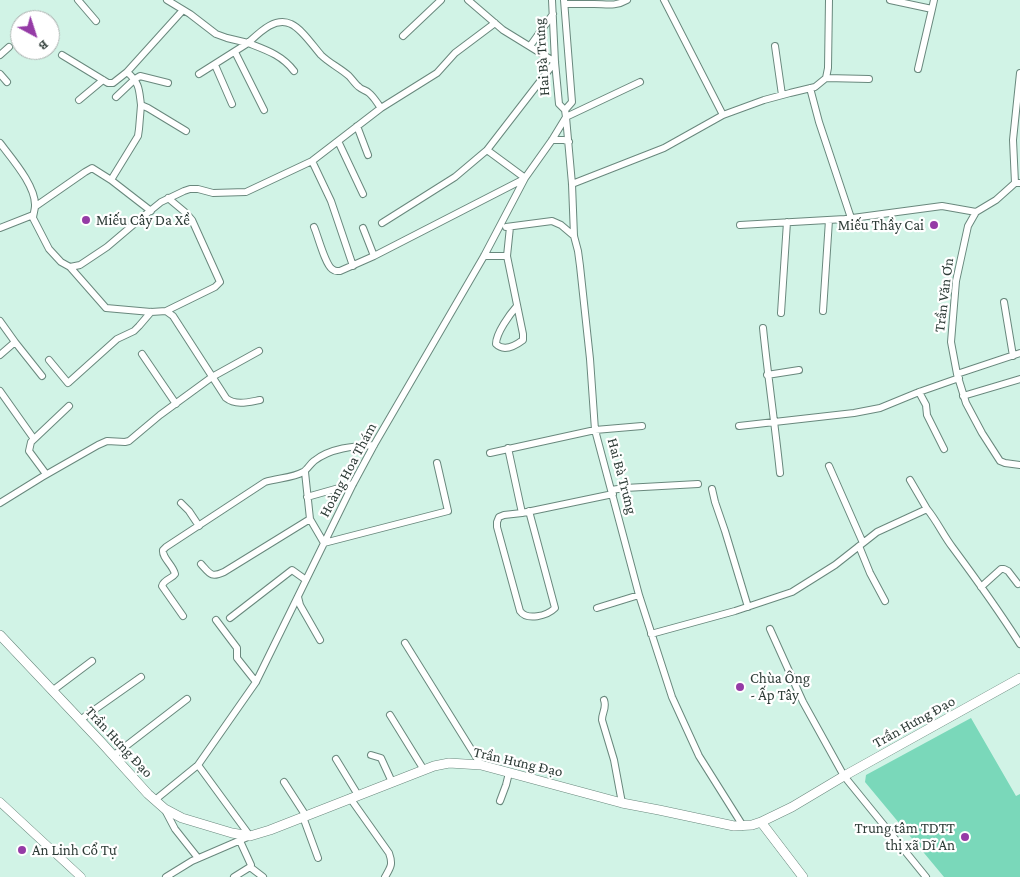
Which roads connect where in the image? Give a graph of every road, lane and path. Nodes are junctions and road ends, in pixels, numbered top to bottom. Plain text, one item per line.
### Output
1 (78, 0) edge
2 (442, 0) edge
3 (468, 0) edge
4 (552, 0) edge
5 (627, 0) edge
6 (664, 0) edge
7 (829, 0) edge
8 (890, 0) edge
9 (934, 0) edge
10 (172, 2) edge
11 (564, 2) edge
12 (932, 9) junction
13 (183, 10) junction
14 (553, 14) junction
15 (96, 21) dead end
16 (495, 24) junction
17 (402, 36) dead end
18 (248, 43) junction
19 (530, 46) junction
20 (775, 46) dead end
21 (9, 47) dead end
22 (235, 52) junction
23 (0, 55) edge
24 (62, 55) dead end
25 (555, 62) junction
26 (215, 65) junction
27 (918, 69) dead end
28 (294, 71) dead end
29 (128, 72) junction
30 (1020, 73) edge
31 (0, 74) edge
32 (199, 74) dead end
33 (826, 78) junction
34 (135, 79) junction
35 (869, 79) dead end
36 (103, 80) junction
37 (7, 82) dead end
38 (640, 82) dead end
39 (168, 83) dead end
40 (810, 88) junction
41 (782, 95) junction
42 (116, 97) dead end
43 (79, 100) dead end
44 (232, 104) dead end
45 (141, 106) junction
46 (381, 108) junction
47 (264, 110) dead end
48 (566, 113) junction
49 (723, 115) junction
50 (357, 126) junction
51 (186, 131) dead end
52 (552, 140) junction
53 (338, 141) junction
54 (569, 142) junction
55 (0, 143) edge
56 (487, 150) junction
57 (368, 155) dead end
58 (312, 161) junction
59 (524, 178) junction
60 (110, 180) junction
61 (1017, 183) edge
62 (572, 184) junction
63 (363, 194) dead end
64 (168, 198) junction
65 (36, 206) junction
66 (150, 211) junction
67 (976, 212) junction
68 (33, 215) junction
69 (851, 218) junction
70 (829, 220) junction
71 (787, 222) junction
72 (382, 223) dead end
73 (740, 225) dead end
74 (314, 227) dead end
75 (510, 227) junction
76 (0, 228) edge
77 (363, 228) dead end
78 (499, 228) junction
79 (574, 236) junction
80 (374, 256) junction
81 (484, 256) junction
82 (507, 256) junction
83 (353, 266) junction
84 (70, 268) junction
85 (1004, 302) dead end
86 (517, 306) junction
87 (166, 310) junction
88 (823, 311) dead end
89 (151, 312) junction
90 (781, 313) dead end
91 (0, 320) edge
92 (763, 328) dead end
93 (15, 342) junction
94 (259, 351) dead end
95 (1020, 353) edge
96 (0, 354) edge
97 (142, 354) dead end
98 (1013, 356) junction
99 (48, 360) dead end
100 (799, 370) dead end
101 (768, 375) junction
102 (42, 376) dead end
103 (958, 376) junction
104 (212, 377) junction
105 (1020, 379) edge
106 (0, 391) edge
107 (918, 392) junction
108 (963, 396) junction
109 (260, 400) dead end
110 (176, 404) junction
111 (69, 406) dead end
112 (775, 422) junction
113 (642, 426) dead end
114 (739, 426) dead end
115 (595, 430) junction
116 (34, 439) junction
117 (374, 445) junction
118 (508, 448) junction
119 (944, 449) dead end
120 (490, 453) dead end
121 (437, 463) dead end
122 (1020, 465) edge
123 (829, 466) dead end
124 (305, 472) junction
125 (780, 473) dead end
126 (46, 474) junction
127 (910, 480) dead end
128 (353, 484) junction
129 (698, 484) dead end
130 (712, 488) dead end
131 (612, 492) junction
132 (307, 496) junction
133 (0, 503) edge
134 (181, 504) dead end
135 (926, 509) junction
136 (530, 511) junction
137 (522, 513) junction
138 (310, 519) junction
139 (199, 526) junction
140 (324, 543) junction
141 (861, 544) junction
142 (201, 564) dead end
143 (306, 580) junction
144 (1018, 584) dead end
145 (981, 587) junction
146 (639, 595) junction
147 (298, 597) junction
148 (885, 601) dead end
149 (748, 606) junction
150 (596, 608) dead end
151 (183, 616) dead end
152 (230, 618) dead end
153 (216, 620) dead end
154 (770, 629) dead end
155 (652, 634) junction
156 (0, 635) edge
157 (320, 640) dead end
158 (405, 643) dead end
159 (1020, 644) edge
160 (92, 662) dead end
161 (141, 677) dead end
162 (1020, 678) edge
163 (256, 682) junction
164 (52, 691) junction
165 (187, 699) dead end
166 (604, 700) dead end
167 (390, 715) dead end
168 (80, 720) junction
169 (372, 755) dead end
170 (114, 756) junction
171 (336, 759) dead end
172 (198, 765) junction
173 (481, 765) junction
174 (424, 770) junction
175 (509, 773) junction
176 (844, 776) junction
177 (284, 782) dead end
178 (392, 782) junction
179 (354, 796) junction
180 (155, 800) junction
181 (500, 801) dead end
182 (0, 802) edge
183 (622, 803) junction
184 (165, 809) junction
185 (304, 816) junction
186 (761, 822) junction
187 (743, 826) junction
188 (250, 836) junction
189 (240, 841) junction
190 (198, 858) junction
191 (318, 858) dead end
192 (250, 866) junction
193 (81, 877) edge
194 (166, 877) edge
195 (234, 877) edge
196 (263, 877) edge
197 (385, 877) edge
198 (803, 877) edge
199 (926, 877) edge

1 - 15 street
2 - 17 street
3 - 16 street
4 - 14 street, Hai Bà Trưng
5 - 11 street
6 - 49 street
7 - 33 street
8 - 12 street
9 - 12 street
10 - 13 street
11 - 48 street, Hai Bà Trưng
12 - 27 street
13 - 18 street
13 - 29 street
14 - 19 street
14 - 25 street, Hai Bà Trưng
16 - 19 street
16 - 46 street
18 - 22 street
18 - 28 street
18 - 46 street
19 - 25 street
20 - 41 street
21 - 23 street
22 - 26 street
22 - 47 street
24 - 36 street
25 - 48 street, Hai Bà Trưng
25 - 56 street
26 - 32 street
26 - 44 street
29 - 34 street
29 - 36 street
30 - 61 street
31 - 37 street
33 - 35 street
33 - 40 street
34 - 39 street
34 - 42 street
34 - 45 street
36 - 43 street
38 - 48 street
40 - 41 street
40 - 69 street
41 - 49 street
45 - 51 street
45 - 60 street
46 - 50 street
48 - 52 street, Hoàng Hoa Thám
48 - 54 street, Hai Bà Trưng
49 - 62 street
50 - 53 street
50 - 57 street
52 - 54 street
52 - 59 street, Hoàng Hoa Thám
53 - 58 street
53 - 63 street
54 - 62 street, Hai Bà Trưng
55 - 65 street
56 - 59 street
56 - 72 street
58 - 64 street
58 - 83 street
59 - 78 street, Hoàng Hoa Thám
59 - 80 street
60 - 65 street
60 - 66 street
61 - 67 street
62 - 79 street, Hai Bà Trưng
64 - 66 street
64 - 87 street
65 - 68 street
66 - 84 street
67 - 69 street
67 - 103 street, Trần Văn Ơn
68 - 76 street
68 - 84 street
69 - 70 street
70 - 71 street
70 - 88 street
71 - 73 street
71 - 90 street
74 - 83 street
75 - 78 street
75 - 79 street
75 - 82 street
77 - 80 street
78 - 81 street, Hoàng Hoa Thám
79 - 115 street, Hai Bà Trưng
80 - 83 street
81 - 82 street
81 - 117 street, Hoàng Hoa Thám
82 - 86 street
84 - 89 street
85 - 98 street
86 - 86 street
87 - 89 street
87 - 104 street
89 - 99 street
91 - 93 street
92 - 101 street
93 - 96 street
93 - 102 street
94 - 104 street
95 - 98 street
97 - 110 street
98 - 103 street
100 - 101 street
101 - 112 street
103 - 107 street
103 - 108 street, Trần Văn Ơn
104 - 109 street
104 - 110 street
105 - 108 street
106 - 116 street
107 - 112 street
107 - 119 street
108 - 122 street, Trần Văn Ơn
110 - 126 street
111 - 116 street
112 - 114 street
112 - 125 street
113 - 115 street
115 - 118 street
115 - 131 street, Hai Bà Trưng
116 - 126 street
117 - 124 street
117 - 128 street, Hoàng Hoa Thám
118 - 120 street
118 - 137 street
121 - 140 street
123 - 141 street
124 - 132 street
124 - 139 street
126 - 133 street
127 - 135 street
128 - 132 street
128 - 140 street, Hoàng Hoa Thám
129 - 131 street
130 - 149 street
131 - 136 street
131 - 146 street, Hai Bà Trưng
132 - 138 street
134 - 139 street
135 - 141 street
135 - 145 street
136 - 137 street
136 - 137 street
138 - 140 street
138 - 142 street
139 - 151 street
140 - 143 street, Hoàng Hoa Thám
141 - 148 street
141 - 149 street
143 - 147 street, Hoàng Hoa Thám
143 - 152 street
144 - 145 street
145 - 159 street
146 - 150 street
146 - 155 street, Hai Bà Trưng
147 - 157 street
147 - 163 street, Hoàng Hoa Thám
149 - 155 street
153 - 163 street
154 - 176 street
155 - 187 street, Hai Bà Trưng
156 - 164 main road, Trần Hưng Đạo
158 - 173 street
160 - 164 street
161 - 168 street
162 - 176 main road, Trần Hưng Đạo
163 - 172 street, Hoàng Hoa Thám
164 - 168 main road, Trần Hưng Đạo
165 - 170 street
166 - 183 street
167 - 174 street
168 - 170 main road, Trần Hưng Đạo
169 - 178 street
170 - 180 main road, Trần Hưng Đạo
171 - 179 street
172 - 180 street, Hoàng Hoa Thám
172 - 188 street
173 - 174 main road, Trần Hưng Đạo
173 - 175 main road, Trần Hưng Đạo
174 - 178 main road, Trần Hưng Đạo
175 - 181 street
175 - 183 main road, Trần Hưng Đạo
176 - 186 main road, Trần Hưng Đạo
176 - 199 street
177 - 185 street
178 - 179 main road, Trần Hưng Đạo
179 - 185 main road, Trần Hưng Đạo
179 - 197 street
180 - 184 main road, Trần Hưng Đạo
182 - 193 street
183 - 187 main road, Trần Hưng Đạo
184 - 188 main road, Trần Hưng Đạo
184 - 190 street
185 - 188 main road, Trần Hưng Đạo
185 - 191 street
186 - 187 main road, Trần Hưng Đạo
186 - 198 main road
188 - 189 street
189 - 190 street
189 - 192 street
190 - 194 street
192 - 195 street
192 - 196 street

